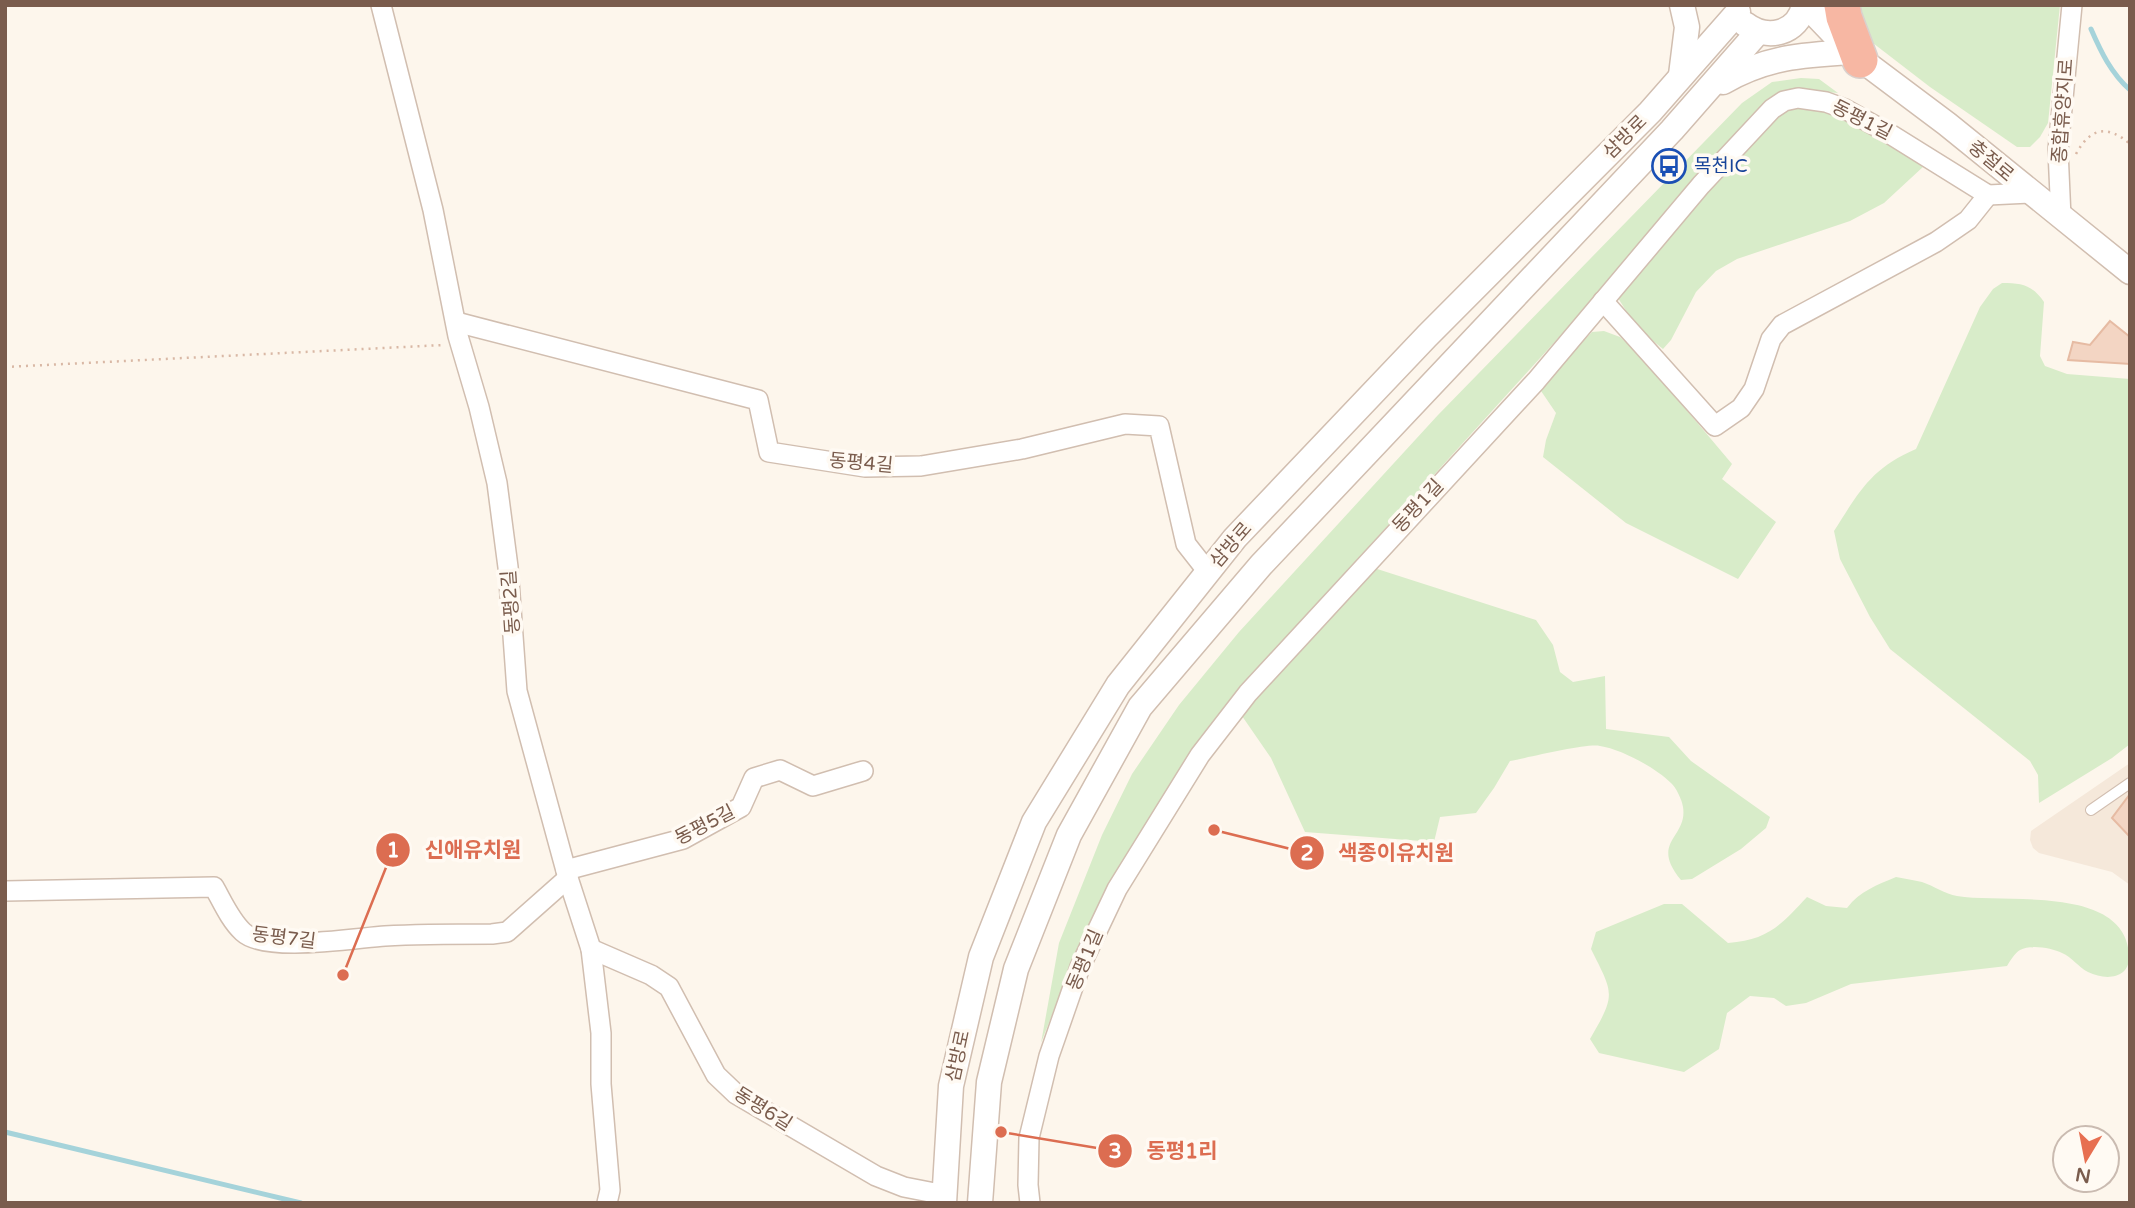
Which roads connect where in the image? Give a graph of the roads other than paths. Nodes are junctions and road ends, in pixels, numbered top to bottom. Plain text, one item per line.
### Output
1 (381, 5) edge
2 (1682, 5) edge
3 (1805, 5) edge
4 (1842, 5) edge
5 (2072, 5) edge
6 (1737, 7) edge
7 (1767, 33) junction
8 (1856, 56) junction
9 (1681, 75) junction
10 (1710, 89) junction
11 (2030, 193) junction
12 (1988, 195) junction
13 (2061, 218) junction
14 (2130, 272) edge
15 (1603, 301) junction
16 (456, 322) junction
17 (1208, 572) junction
18 (863, 771) dead end
19 (2130, 783) edge
20 (2091, 810) dead end
21 (567, 874) junction
22 (5, 891) edge
23 (591, 949) junction
24 (945, 1199) edge
25 (607, 1203) edge
26 (980, 1203) edge
27 (1030, 1203) edge

1 - 16 street, 동평2길
2 - 9 street
3 - 7 street, 삼방로
3 - 8 street, 충절로
4 - 8 highway
5 - 13 street, 종합휴양지로
6 - 7 street
6 - 9 street, 삼방로
7 - 8 street, 충절로
7 - 10 street, 삼방로
8 - 10 street
8 - 11 street, 충절로
9 - 17 street, 삼방로
10 - 26 street, 삼방로
11 - 12 street
11 - 13 street, 충절로
12 - 15 street, 동평1길
12 - 15 street
13 - 14 street, 충절로
15 - 27 street, 동평1길
16 - 17 street, 동평4길
16 - 21 street, 동평2길
17 - 24 street, 삼방로
18 - 21 street, 동평5길
19 - 20 lane
21 - 22 street, 동평7길
21 - 23 street, 동평2길
23 - 24 street, 동평6길
23 - 25 street, 동평2길

